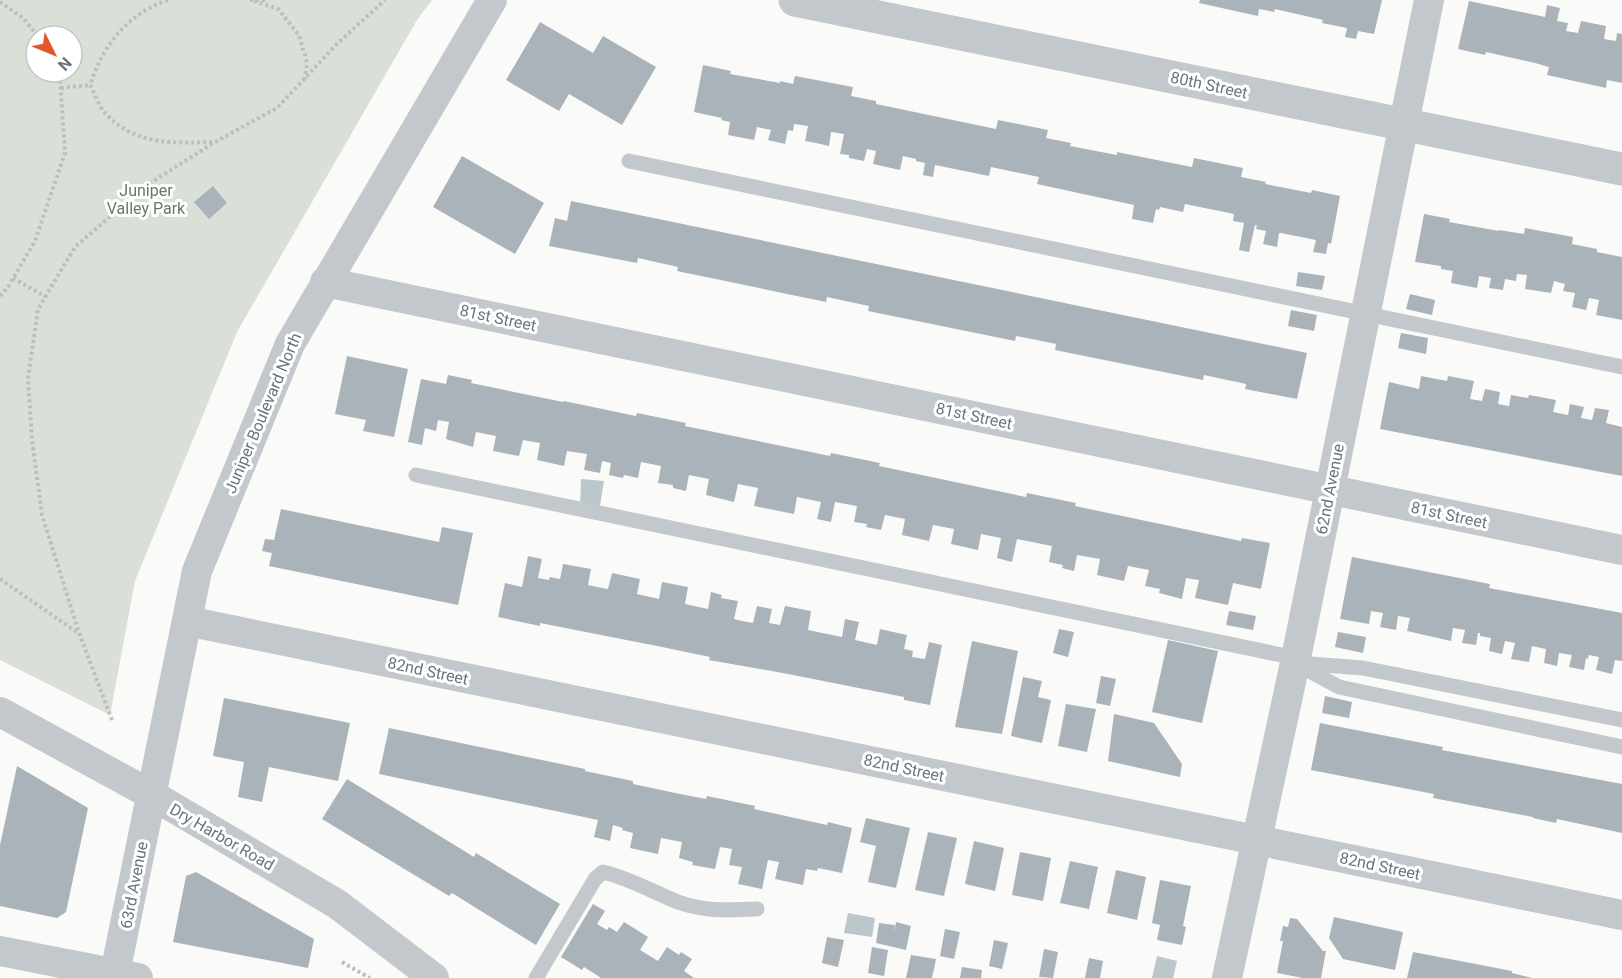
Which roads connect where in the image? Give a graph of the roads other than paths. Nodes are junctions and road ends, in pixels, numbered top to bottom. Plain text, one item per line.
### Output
1 (492, 0) edge
2 (795, 0) edge
3 (1429, 0) edge
4 (1403, 125) junction
5 (630, 161) dead end
6 (1622, 169) edge
7 (325, 282) junction
8 (1365, 314) junction
9 (1622, 367) edge
10 (416, 475) dead end
11 (1330, 490) junction
12 (1622, 550) edge
13 (187, 621) junction
14 (1295, 661) junction
15 (0, 712) edge
16 (1622, 720) edge
17 (1622, 747) edge
18 (152, 795) junction
19 (1257, 840) junction
20 (757, 909) dead end
21 (1622, 915) edge
22 (0, 951) edge
23 (121, 977) edge
24 (434, 978) edge
25 (536, 978) edge
26 (1227, 978) edge

1 - 7 street, Juniper Boulevard North
2 - 4 street, 80th Street
3 - 4 street, 62nd Avenue
4 - 6 street, 80th Street
4 - 8 street, 62nd Avenue
5 - 8 lane
7 - 11 street, 81st Street
7 - 13 street, Juniper Boulevard North
8 - 9 lane
8 - 11 street, 62nd Avenue
10 - 14 lane
11 - 12 street, 81st Street
11 - 14 street, 62nd Avenue
13 - 18 street, Juniper Boulevard North
13 - 19 street, 82nd Street
14 - 16 lane
14 - 17 lane
14 - 19 street, 62nd Avenue
15 - 18 street, Dry Harbor Road
18 - 23 street, 63rd Avenue
18 - 24 street, Dry Harbor Road
19 - 21 street, 82nd Street
19 - 26 street, 62nd Avenue
20 - 25 lane
22 - 23 street

